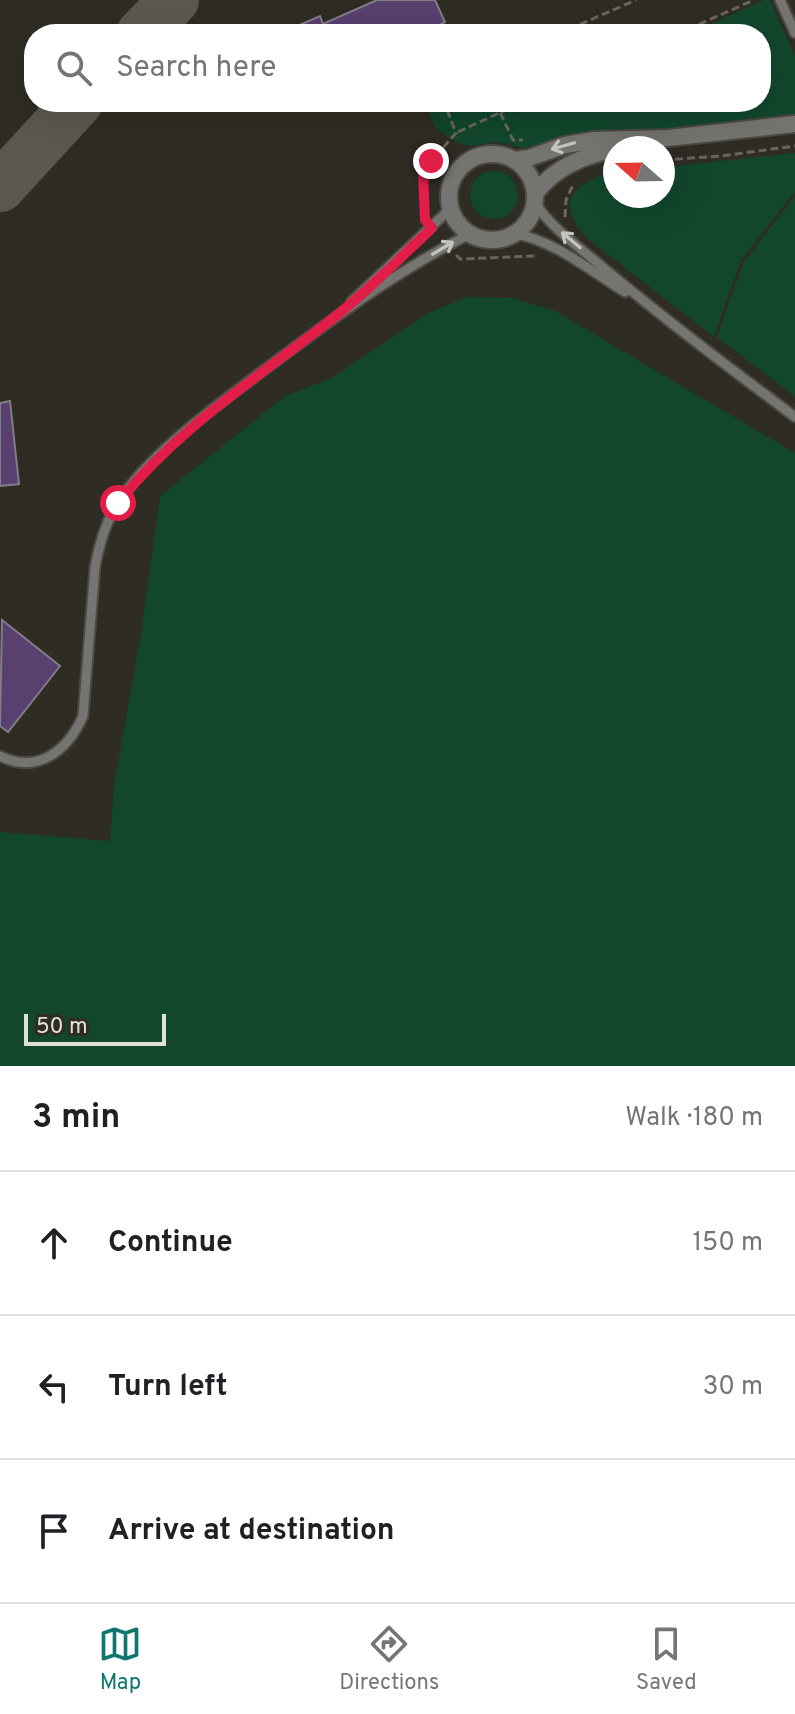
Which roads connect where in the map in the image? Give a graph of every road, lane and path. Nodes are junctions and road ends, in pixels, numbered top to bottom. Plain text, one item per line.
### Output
1 (636, 0) edge
2 (754, 0) edge
3 (780, 0) edge
4 (581, 24) edge
5 (700, 24) edge
6 (795, 33) edge
7 (448, 112) edge
8 (500, 112) joint
9 (795, 124) edge
10 (456, 133) junction
11 (675, 137) edge
12 (524, 140) dead end
13 (603, 140) edge
14 (795, 146) edge
15 (603, 152) edge
16 (675, 159) edge
17 (515, 160) junction
18 (565, 167) junction
19 (535, 198) junction
20 (451, 208) junction
21 (432, 228) junction
22 (562, 232) junction
23 (470, 234) junction
24 (515, 234) junction
25 (447, 245) junction
26 (550, 247) junction
27 (652, 308) junction
28 (330, 321) junction
29 (795, 417) edge
30 (0, 756) edge

1 - 4 path
2 - 5 path
3 - 6 lane
7 - 10 path
8 - 10 path
8 - 12 path
9 - 11 street
10 - 21 path
13 -> 17 street
14 - 16 path
15 - 18 street
17 - 19 street
17 - 20 street
18 - 19 street
18 - 22 path
19 - 22 lane
19 - 24 street
20 - 21 lane
20 - 23 street
21 - 28 lane
27 -> 22 lane
23 - 24 street
23 - 25 lane
24 - 26 lane
25 - 26 path
28 -> 25 lane
26 - 27 lane
27 - 29 lane
28 - 30 lane

